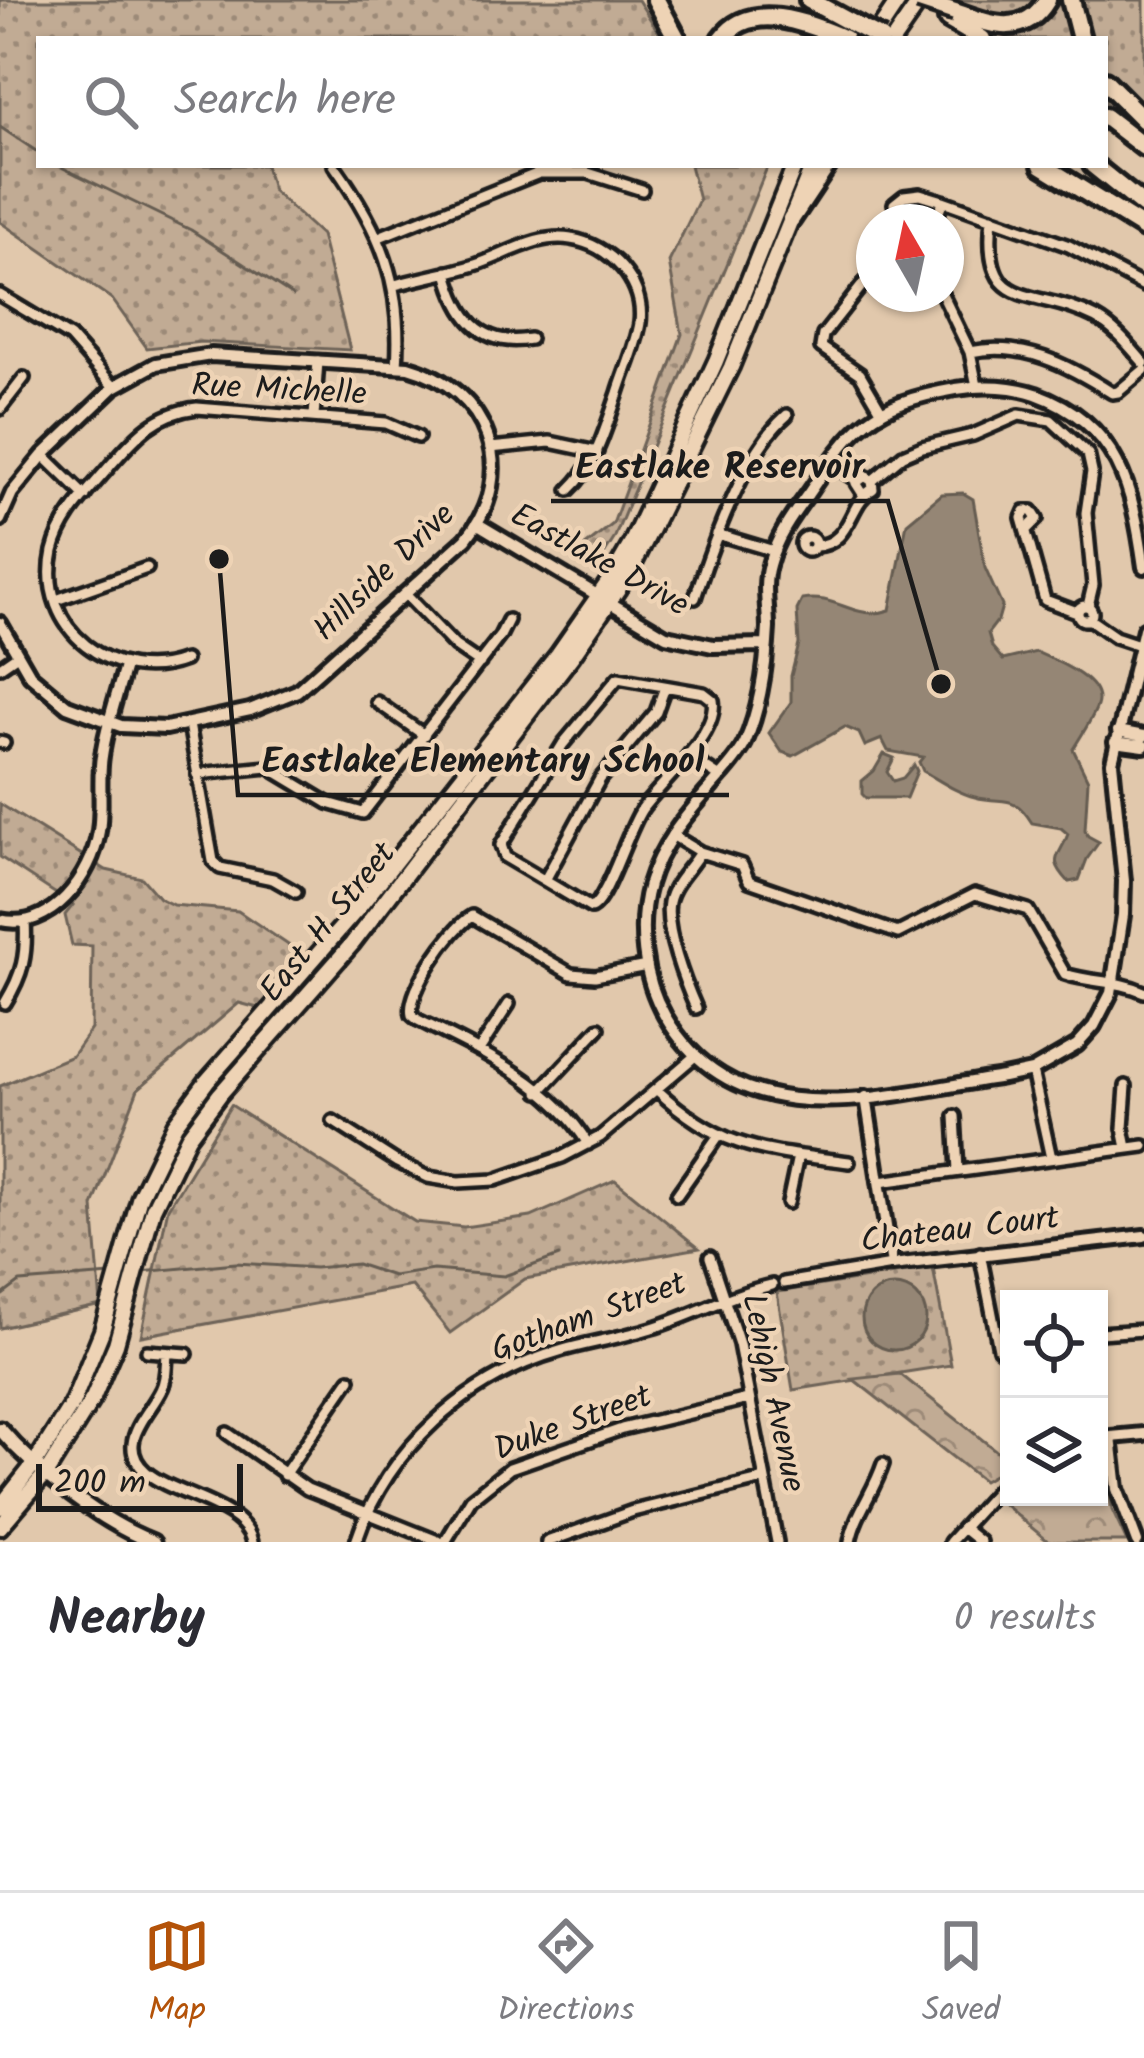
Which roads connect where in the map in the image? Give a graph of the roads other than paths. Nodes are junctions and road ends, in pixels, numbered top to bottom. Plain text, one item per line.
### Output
1 (656, 0) edge
2 (809, 0) edge
3 (898, 0) edge
4 (919, 0) edge
5 (1047, 0) edge
6 (1071, 0) edge
7 (951, 15) junction
8 (851, 32) edge
9 (675, 36) edge
10 (724, 36) edge
11 (874, 36) edge
12 (896, 36) edge
13 (978, 36) edge
14 (1080, 36) edge
15 (1108, 84) edge
16 (1108, 119) edge
17 (1144, 120) edge
18 (1144, 147) edge
19 (336, 168) edge
20 (794, 168) edge
21 (812, 168) edge
22 (825, 168) edge
23 (1047, 168) edge
24 (1097, 168) edge
25 (538, 169) edge
26 (642, 190) dead end
27 (943, 201) junction
28 (894, 203) dead end
29 (942, 204) edge
30 (1144, 206) edge
31 (992, 218) junction
32 (790, 219) junction
33 (1144, 227) edge
34 (379, 237) junction
35 (447, 272) junction
36 (395, 285) junction
37 (1144, 286) edge
38 (856, 293) edge
39 (0, 295) edge
40 (951, 312) edge
41 (530, 339) dead end
42 (970, 352) junction
43 (318, 361) junction
44 (397, 366) junction
45 (1144, 366) edge
46 (24, 378) dead end
47 (977, 386) junction
48 (114, 387) junction
49 (0, 410) edge
50 (880, 410) junction
51 (787, 415) dead end
52 (314, 417) junction
53 (418, 436) dead end
54 (490, 448) junction
55 (597, 452) junction
56 (43, 455) junction
57 (830, 462) junction
58 (857, 481) junction
59 (872, 481) junction
60 (568, 490) dead end
61 (863, 494) junction
62 (85, 496) junction
63 (1140, 508) edge
64 (0, 520) edge
65 (478, 524) junction
66 (1027, 529) dead end
67 (717, 534) junction
68 (815, 546) dead end
69 (774, 551) junction
70 (1144, 567) edge
71 (146, 568) dead end
72 (406, 595) junction
73 (695, 598) dead end
74 (56, 600) junction
75 (603, 601) junction
76 (1088, 606) junction
77 (1077, 612) junction
78 (1089, 619) junction
79 (508, 620) dead end
80 (0, 623) edge
81 (1144, 629) edge
82 (766, 645) junction
83 (1142, 646) edge
84 (16, 656) junction
85 (185, 660) dead end
86 (480, 663) junction
87 (125, 666) junction
88 (0, 667) edge
89 (665, 687) junction
90 (377, 702) dead end
91 (111, 724) junction
92 (189, 724) junction
93 (424, 735) junction
94 (1117, 736) junction
95 (1144, 736) edge
96 (1144, 746) edge
97 (688, 755) junction
98 (198, 774) junction
99 (720, 777) junction
100 (672, 835) junction
101 (700, 852) junction
102 (544, 880) junction
103 (296, 892) dead end
104 (0, 920) edge
105 (25, 921) junction
106 (647, 966) junction
107 (1114, 981) junction
108 (1144, 992) edge
109 (5, 1003) dead end
110 (509, 1004) dead end
111 (696, 1007) dead end
112 (599, 1028) dead end
113 (479, 1050) junction
114 (695, 1056) junction
115 (1032, 1071) junction
116 (1126, 1086) dead end
117 (657, 1090) junction
118 (539, 1092) junction
119 (866, 1097) junction
120 (955, 1116) dead end
121 (333, 1120) dead end
122 (719, 1135) junction
123 (588, 1144) junction
124 (1144, 1146) edge
125 (1127, 1148) junction
126 (798, 1156) junction
127 (1051, 1158) junction
128 (849, 1162) dead end
129 (958, 1171) junction
130 (880, 1182) junction
131 (677, 1195) dead end
132 (788, 1203) dead end
133 (1144, 1236) edge
134 (980, 1253) junction
135 (710, 1257) dead end
136 (892, 1265) junction
137 (778, 1284) joint
138 (724, 1297) junction
139 (1144, 1330) edge
140 (1108, 1332) edge
141 (1000, 1350) edge
142 (147, 1351) dead end
143 (167, 1353) junction
144 (188, 1354) dead end
145 (350, 1379) dead end
146 (748, 1399) junction
147 (0, 1429) edge
148 (227, 1432) dead end
149 (1144, 1435) edge
150 (1108, 1438) edge
151 (1108, 1451) edge
152 (883, 1464) dead end
153 (41, 1468) junction
154 (284, 1475) junction
155 (764, 1479) junction
156 (1000, 1485) edge
157 (0, 1507) edge
158 (365, 1514) junction
159 (0, 1527) edge
160 (964, 1529) junction
161 (153, 1542) edge
162 (252, 1542) edge
163 (356, 1542) edge
164 (442, 1542) edge
165 (548, 1542) edge
166 (777, 1542) edge
167 (850, 1542) edge
168 (950, 1542) edge
169 (980, 1542) edge
170 (1137, 1542) edge

1 - 9 highway
2 - 8 highway
3 - 11 main road
4 - 7 highway, bridge
4 - 12 main road
5 - 7 highway
6 - 14 highway
7 - 13 highway
8 - 10 highway
15 - 17 highway
16 - 18 highway
19 - 34 street
20 - 75 main road, East H Street
21 - 32 main road, East H Street
22 - 32 highway
23 - 33 highway
24 - 30 highway
25 - 26 street
25 - 34 street
27 - 28 street
27 - 29 street
27 - 31 street
31 - 37 street
31 - 45 street
32 - 75 main road, East H Street
34 - 36 street
35 - 36 street
35 - 41 street
35 - 55 street
36 - 44 street
38 - 50 street
39 - 48 street
40 - 42 street
42 - 45 street
42 - 47 street
43 - 44 street
43 - 48 street
43 - 52 street
44 - 54 street
46 - 49 street
47 - 50 street
47 - 63 street
48 - 56 street
50 - 57 street
51 - 67 street
52 - 53 street, Rue Michelle
52 - 62 street, Rue Michelle
54 - 55 street
54 - 65 street, Hillside Drive
55 - 60 street
56 - 62 street
56 - 64 street
57 - 58 street
57 - 69 street
58 - 59 street
58 - 61 street
59 - 61 street
59 - 76 street
61 - 68 street
62 - 74 street, Rue Michelle
63 - 70 street
65 - 72 street, Hillside Drive
65 - 75 street, Eastlake Drive
66 - 77 street
67 - 69 street
67 - 73 street
69 - 82 street
71 - 74 street
72 - 86 street
72 - 92 street, Hillside Drive
74 - 87 street
75 - 82 street, Eastlake Drive
75 - 153 main road, East H Street
76 - 77 street
76 - 78 street
77 - 78 street
78 - 83 street
79 - 86 street
80 - 84 street, Hillside Drive
81 - 83 street
82 - 99 street
83 - 94 street
84 - 88 street
84 - 91 street, Hillside Drive
85 - 87 street
86 - 93 street
87 - 91 street
89 - 97 street
89 - 102 street
89 - 102 street
90 - 93 street
91 - 92 street, Hillside Drive
91 - 105 street
92 - 98 street
93 - 98 street
94 - 95 street
94 - 96 street
94 - 107 street
97 - 99 street
97 - 102 street
98 - 103 street
99 - 100 street
100 - 101 street
100 - 106 street
101 - 107 street
101 - 111 street
104 - 105 street
105 - 109 street
106 - 113 street
106 - 114 street
107 - 108 street
107 - 115 street
110 - 113 street
112 - 118 street
113 - 118 street
114 - 117 street
114 - 119 street
115 - 119 street
115 - 127 street
116 - 125 street
117 - 122 street
117 - 123 street
118 - 123 street
119 - 130 street
120 - 129 street
121 - 123 street
122 - 126 street
122 - 131 street
124 - 125 street
125 - 127 street
126 - 128 street
126 - 132 street
127 - 129 street
129 - 130 street
130 - 136 street
133 - 134 street, Chateau Court
134 - 136 street, Chateau Court
134 - 141 street
135 - 138 street, Lehigh Avenue
136 - 137 street, Chateau Court
137 - 138 street, Gotham Street
138 - 146 street, Lehigh Avenue
138 - 158 street, Gotham Street
139 - 140 street
142 - 143 street
143 - 144 street
143 - 162 street
145 - 154 street
146 - 155 street, Lehigh Avenue
146 - 164 street, Duke Street
147 - 153 main road
148 - 154 street
149 - 150 street
151 - 170 street
152 - 167 street
153 - 157 main road, East H Street
153 - 159 main road, East H Street
153 - 161 main road
154 - 158 street
155 - 165 street
155 - 166 street, Lehigh Avenue
156 - 160 street
158 - 163 street, Gotham Street
158 - 164 street
160 - 168 street
160 - 169 street

